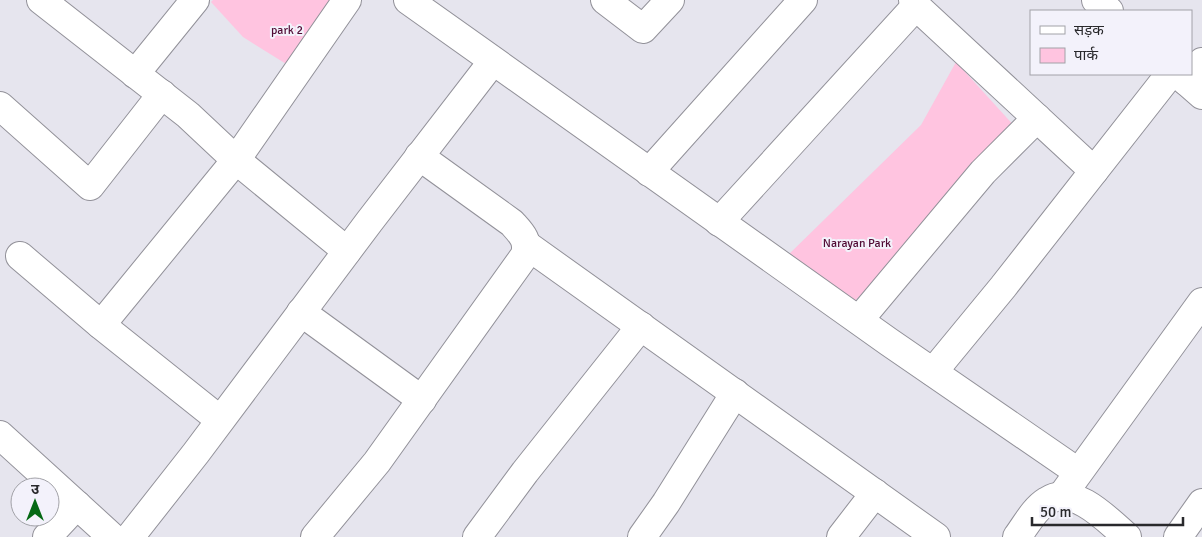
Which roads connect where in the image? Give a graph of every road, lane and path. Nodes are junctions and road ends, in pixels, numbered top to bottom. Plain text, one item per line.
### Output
1 (41, 0) edge
2 (195, 0) edge
3 (348, 0) edge
4 (408, 0) edge
5 (605, 0) edge
6 (670, 0) edge
7 (803, 0) edge
8 (1096, 0) edge
9 (914, 3) edge
10 (1108, 10) edge
11 (494, 61) junction
12 (136, 74) junction
13 (1188, 77) edge
14 (162, 94) junction
15 (0, 106) edge
16 (1037, 118) junction
17 (420, 156) junction
18 (236, 160) junction
19 (649, 172) junction
20 (1094, 172) junction
21 (719, 222) junction
22 (528, 246) junction
23 (347, 252) junction
24 (20, 256) dead end
25 (1202, 302) edge
26 (301, 312) junction
27 (859, 320) junction
28 (101, 325) junction
29 (641, 326) junction
30 (933, 372) junction
31 (735, 393) junction
32 (422, 400) junction
33 (220, 420) junction
34 (3, 443) edge
35 (1078, 472) junction
36 (875, 493) junction
37 (1061, 497) junction
38 (1202, 503) edge
39 (77, 505) junction
40 (47, 537) edge
41 (112, 537) edge
42 (130, 537) edge
43 (315, 537) edge
44 (477, 537) edge
45 (642, 537) edge
46 (841, 537) edge
47 (936, 537) edge
48 (1017, 537) edge
49 (1127, 537) edge
50 (1178, 537) edge

1 - 12 street
2 - 12 street
3 - 18 street
4 - 11 street
5 - 6 street
7 - 19 street
8 - 10 street
9 - 16 street
9 - 21 street
11 - 17 street
11 - 19 street
12 - 14 street
13 - 20 street
14 - 15 street
14 - 18 street
16 - 20 street
16 - 27 street
17 - 22 street
17 - 23 street
18 - 23 street
18 - 28 street
19 - 21 street
20 - 30 street
21 - 27 street
22 - 29 street
22 - 32 street
23 - 26 street
24 - 28 street
25 - 35 street
26 - 32 street
26 - 33 street
27 - 30 street
28 - 33 street
29 - 31 street
29 - 44 street
30 - 35 street
31 - 36 street
31 - 45 street
32 - 43 street
33 - 42 street
34 - 39 street
35 - 37 street
36 - 46 street
36 - 47 street
37 - 48 street
37 - 49 street
38 - 50 street
39 - 40 street
39 - 41 street

